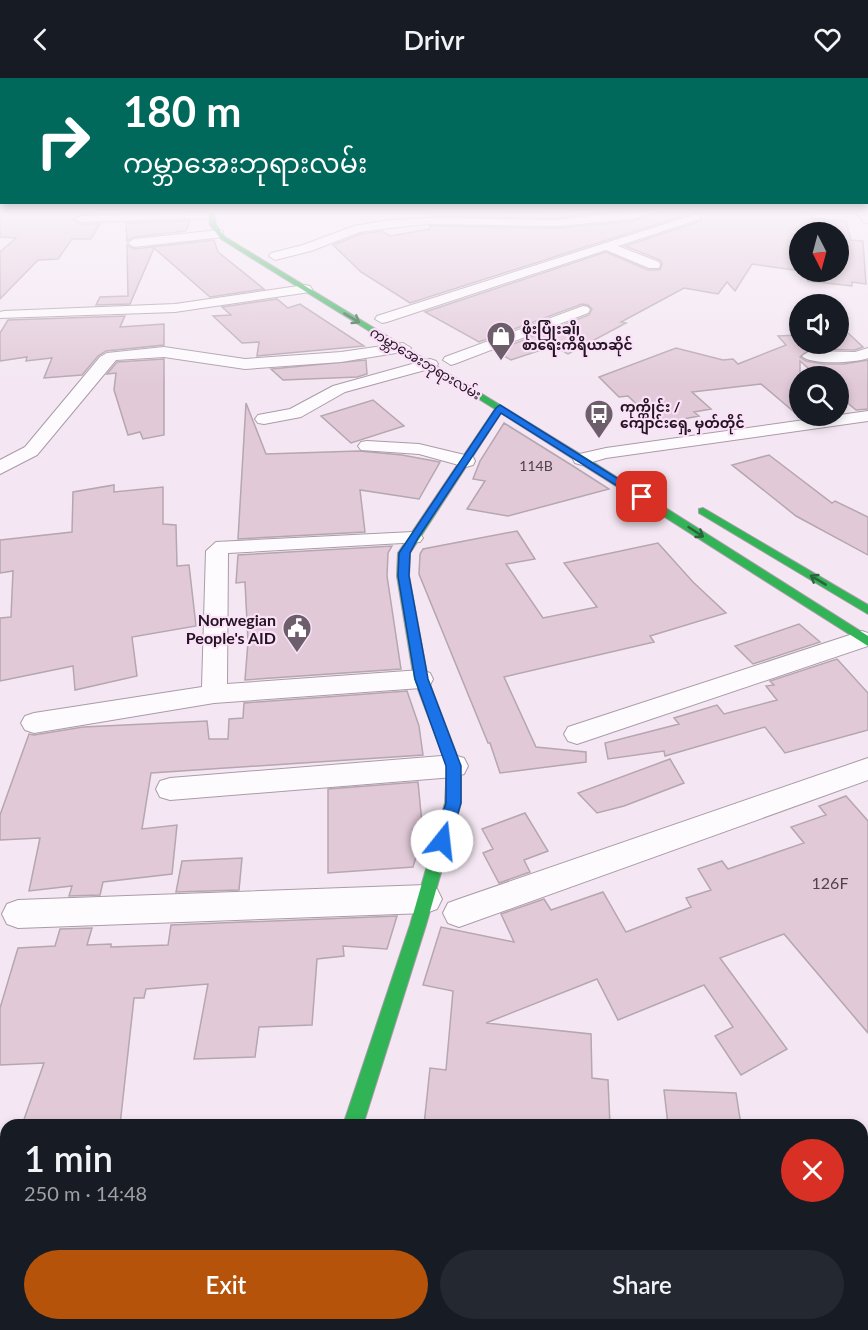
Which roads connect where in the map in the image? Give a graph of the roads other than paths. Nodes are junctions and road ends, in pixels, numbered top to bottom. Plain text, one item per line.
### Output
1 (271, 267) edge
2 (294, 267) edge
3 (540, 267) edge
4 (305, 289) junction
5 (583, 310) dead end
6 (4, 315) dead end
7 (381, 319) junction
8 (401, 331) dead end
9 (403, 348) junction
10 (868, 353) edge
11 (430, 356) junction
12 (810, 356) dead end
13 (451, 360) junction
14 (468, 370) dead end
15 (514, 398) dead end
16 (500, 408) junction
17 (868, 416) edge
18 (264, 419) dead end
19 (585, 440) dead end
20 (367, 446) dead end
21 (606, 453) junction
22 (582, 459) junction
23 (466, 461) junction
24 (626, 465) dead end
25 (0, 468) edge
26 (695, 506) dead end
27 (413, 538) junction
28 (868, 610) edge
29 (865, 640) edge
30 (421, 679) junction
31 (214, 694) junction
32 (34, 723) dead end
33 (577, 734) dead end
34 (454, 766) junction
35 (868, 768) edge
36 (170, 789) dead end
37 (426, 899) junction
38 (459, 913) dead end
39 (18, 914) dead end
40 (354, 1119) edge

1 - 4 main road, ကမ္ဘာအေးဘုရားလမ်း
2 - 7 main road, ကမ္ဘာအေးဘုရားလမ်း
3 - 7 street
4 - 6 street
4 -> 9 main road, ကမ္ဘာအေးဘုရားလမ်း
5 - 13 street
7 - 8 main road, ကမ္ဘာအေးဘုရားလမ်း
9 - 11 main road, ကမ္ဘာအေးဘုရားလမ်း
9 - 25 street
10 - 12 street
11 - 13 main road
11 - 16 main road, ကမ္ဘာအေးဘုရားလမ်း
11 - 18 street
13 - 14 main road
15 - 16 main road
16 - 22 main road, ကမ္ဘာအေးဘုရားလမ်း
16 - 23 main road
17 - 21 street
19 - 21 main road
20 - 23 street
21 - 22 street
21 - 24 main road
22 -> 29 main road, ကမ္ဘာအေးဘုရားလမ်း
23 - 27 main road
28 -> 26 main road
27 - 30 main road
27 - 31 street
29 - 33 street
30 - 31 street
30 - 34 main road
31 - 32 street
34 - 36 street
34 - 37 main road
35 - 38 street
37 - 39 street
37 - 40 main road

